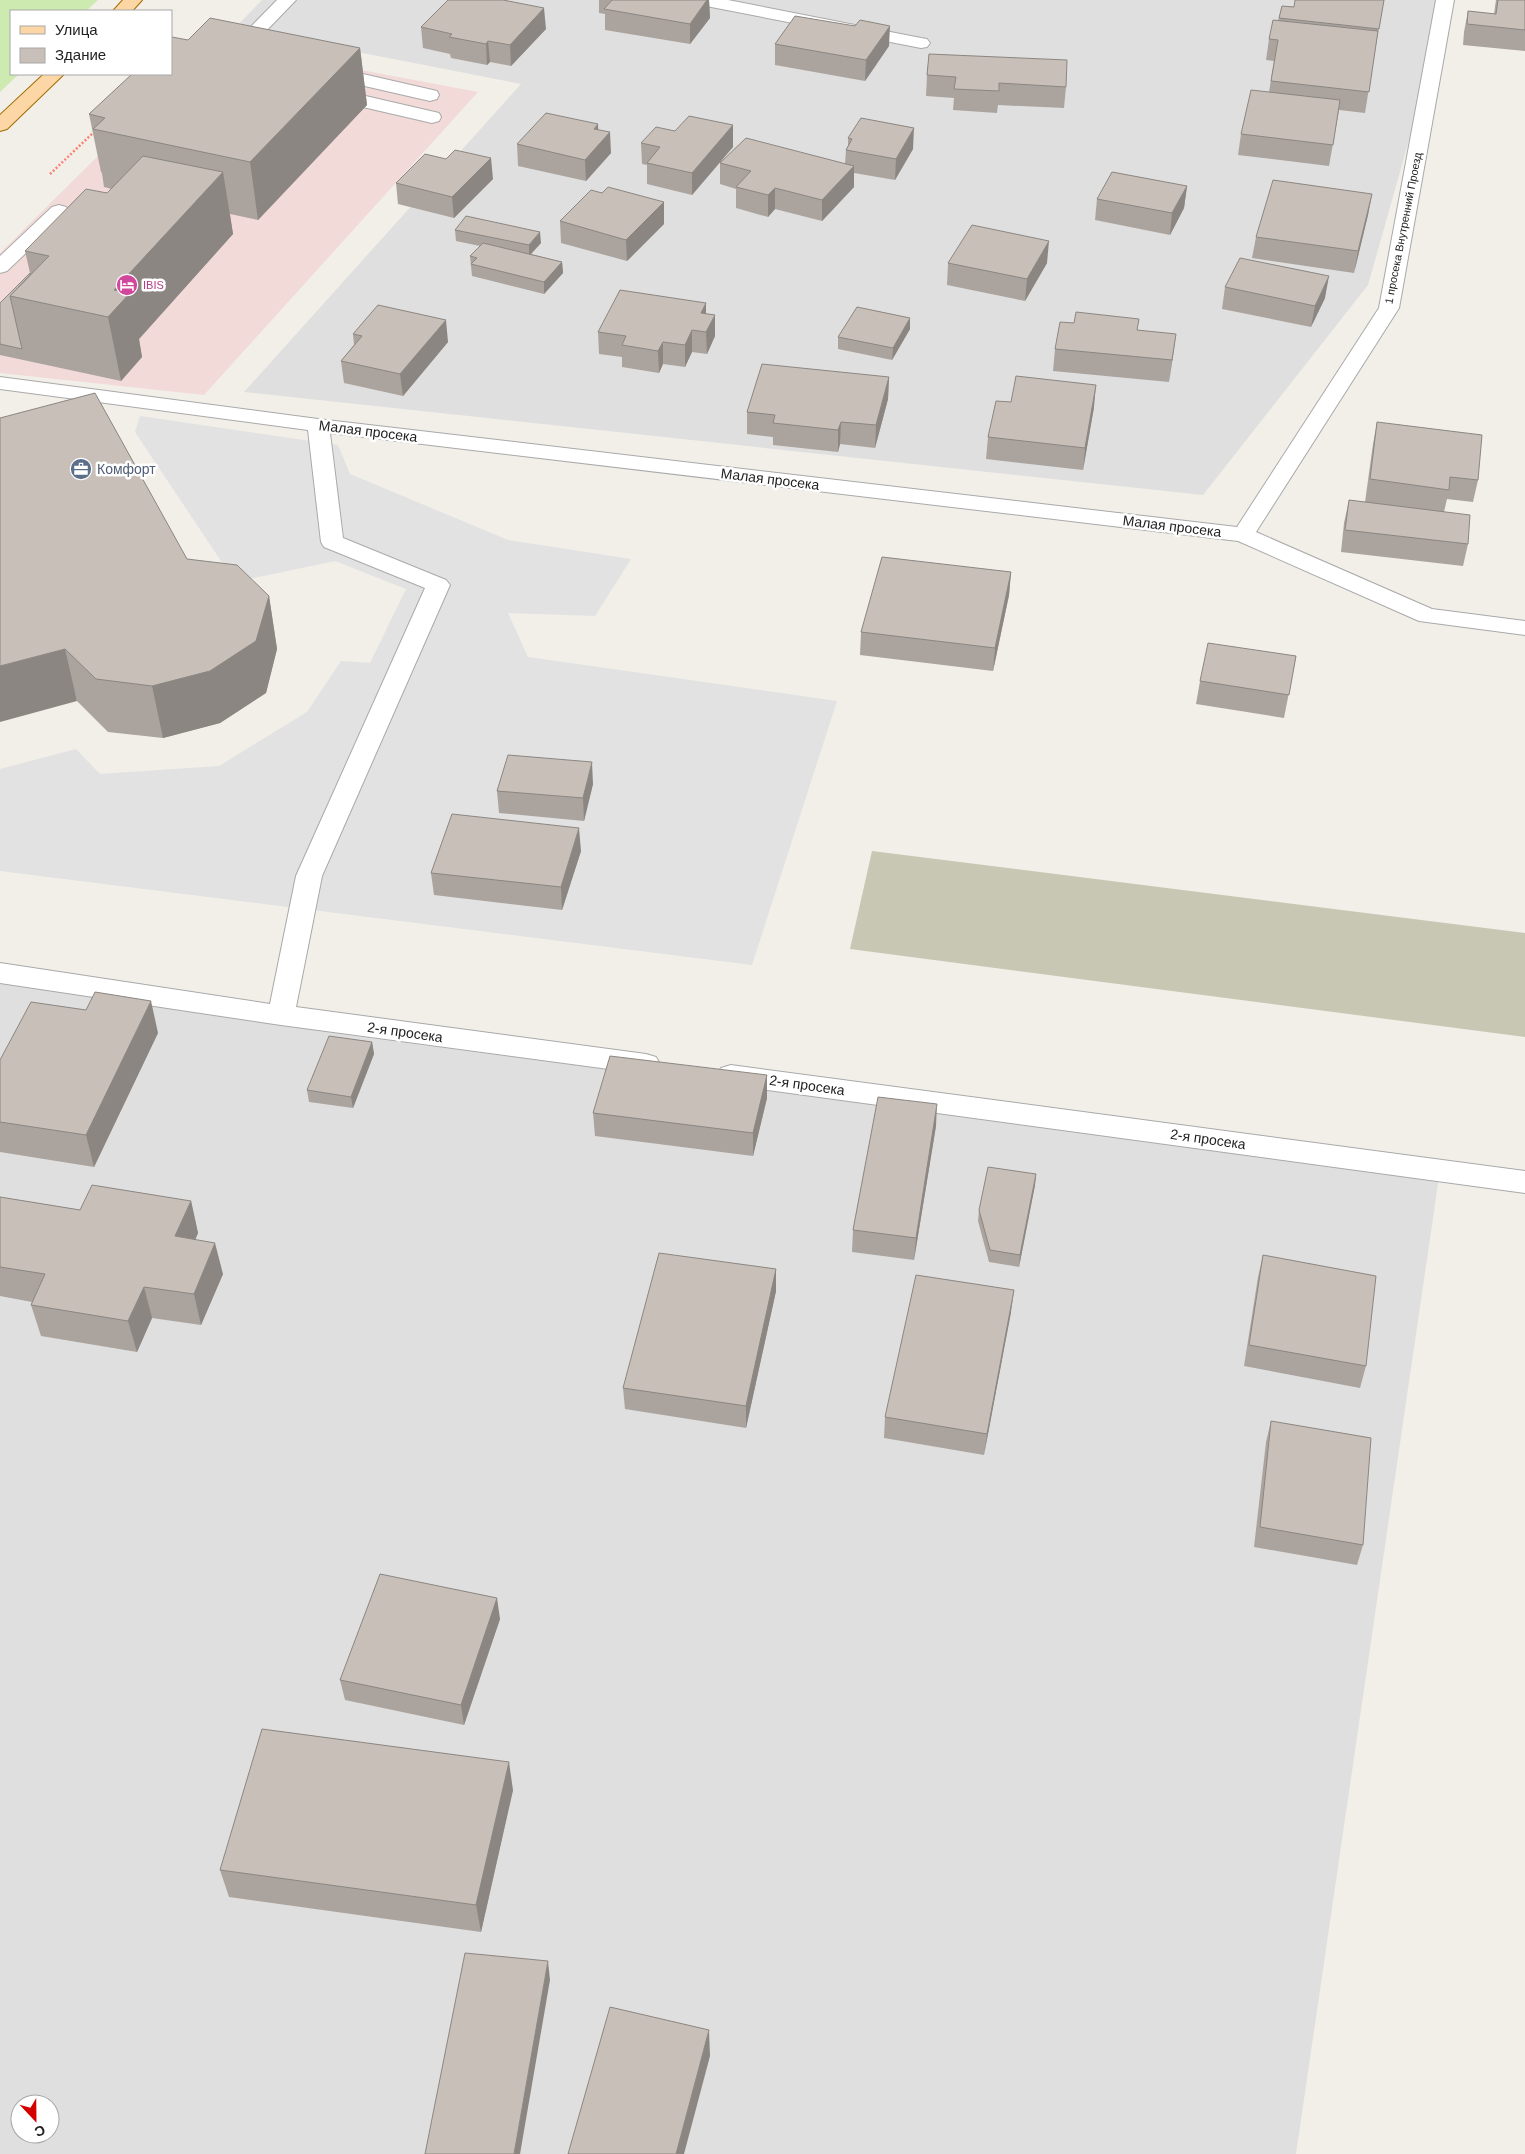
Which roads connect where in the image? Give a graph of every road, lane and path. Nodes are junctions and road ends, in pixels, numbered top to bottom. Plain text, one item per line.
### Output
1 (134, 0) edge
2 (287, 0) edge
3 (701, 0) edge
4 (1445, 0) edge
5 (722, 2) edge
6 (123, 10) edge
7 (921, 43) dead end
8 (256, 56) edge
9 (314, 68) edge
10 (54, 75) edge
11 (310, 90) edge
12 (430, 94) dead end
13 (432, 116) dead end
14 (0, 125) edge
15 (100, 127) edge
16 (50, 174) dead end
17 (59, 211) dead end
18 (0, 267) edge
19 (0, 383) edge
20 (318, 426) junction
21 (1242, 535) junction
22 (1525, 628) edge
23 (0, 973) edge
24 (281, 1015) junction
25 (666, 1066) edge
26 (706, 1072) edge
27 (1525, 1182) edge

1 - 6 main road
2 - 8 street
3 - 5 street
4 - 21 street, 1 просека Внутренний Проезд
5 - 7 street
9 - 12 street
10 - 14 main road
11 - 13 street
15 - 16 path
17 - 18 street
19 - 20 street, Малая просека
20 - 21 street, Малая просека
20 - 24 street
21 - 22 street, Малая просека
23 - 24 street, 2-я просека
24 - 25 street, 2-я просека
26 - 27 street, 2-я просека

